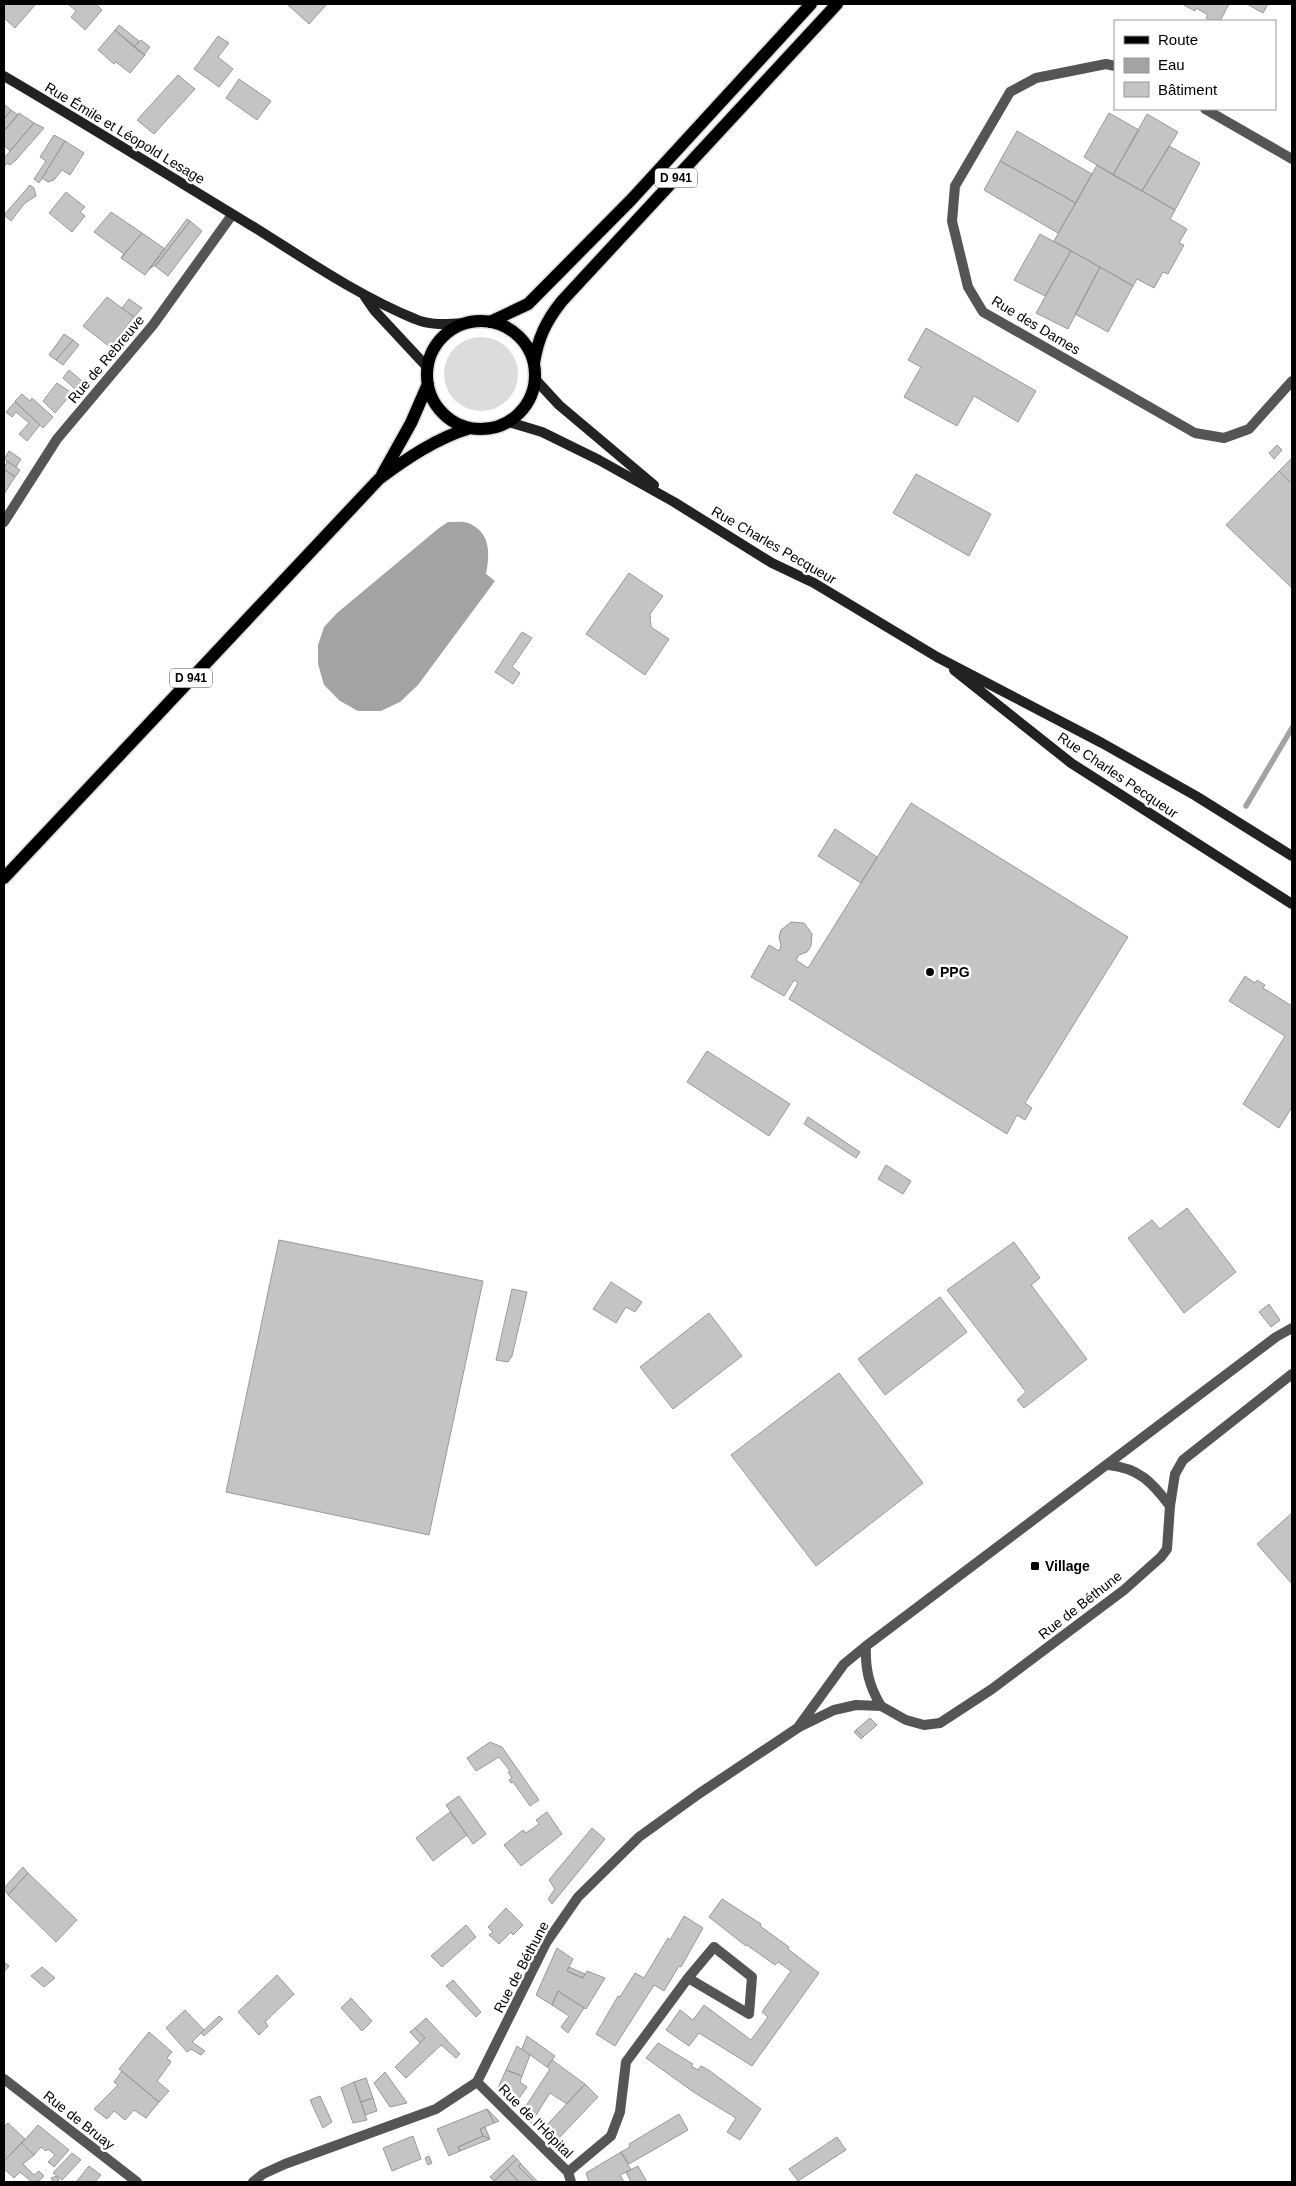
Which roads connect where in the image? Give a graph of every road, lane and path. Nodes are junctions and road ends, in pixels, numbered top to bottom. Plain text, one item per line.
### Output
1 (811, 4) edge
2 (836, 4) edge
3 (1114, 66) edge
4 (4, 76) edge
5 (1206, 110) edge
6 (1292, 159) edge
7 (232, 215) junction
8 (364, 296) junction
9 (490, 322) junction
10 (467, 323) junction
11 (534, 363) junction
12 (428, 368) junction
13 (535, 379) junction
14 (1292, 381) edge
15 (428, 384) junction
16 (509, 422) junction
17 (470, 428) junction
18 (380, 479) junction
19 (674, 502) junction
20 (4, 522) edge
21 (938, 657) junction
22 (1292, 856) edge
23 (4, 878) edge
24 (1292, 904) edge
25 (1292, 1328) edge
26 (1292, 1374) edge
27 (1108, 1465) junction
28 (1170, 1506) junction
29 (866, 1646) junction
30 (881, 1706) junction
31 (799, 1726) junction
32 (688, 1978) junction
33 (4, 2079) edge
34 (477, 2082) junction
35 (570, 2177) edge
36 (137, 2182) edge
37 (253, 2182) edge

1 - 9 main road, D 941
2 - 11 main road, D 941
3 - 14 street, Rue des Dames
4 - 7 main road, Rue Émile et Léopold Lesage
5 - 6 street
7 - 8 main road, Rue Émile et Léopold Lesage
7 - 20 street, Rue de Rebreuve
8 - 10 main road
8 - 12 main road
9 - 10 main road
9 - 11 main road
10 - 12 main road
11 - 13 main road
12 - 15 main road
13 - 16 main road
13 - 19 main road, Rue Charles Pecqueur
15 - 17 main road
15 - 18 main road, D 941
16 - 17 main road
16 - 19 main road, Rue Charles Pecqueur
17 - 18 main road, D 941
18 - 23 main road, D 941
19 - 21 main road, Rue Charles Pecqueur
21 - 22 main road, Rue Charles Pecqueur
21 - 24 main road, Rue Charles Pecqueur
25 - 27 street, Rue de Béthune
26 - 28 street, Rue de Béthune
27 - 28 street
27 - 29 street, Rue de Béthune
28 - 30 street, Rue de Béthune
29 - 30 street
29 - 31 street, Rue de Béthune
30 - 31 street, Rue de Béthune
31 - 34 street, Rue de Béthune
32 - 32 street
32 - 35 street
33 - 36 street, Rue de Bruay
34 - 35 street, Rue de l'Hôpital
34 - 37 street

